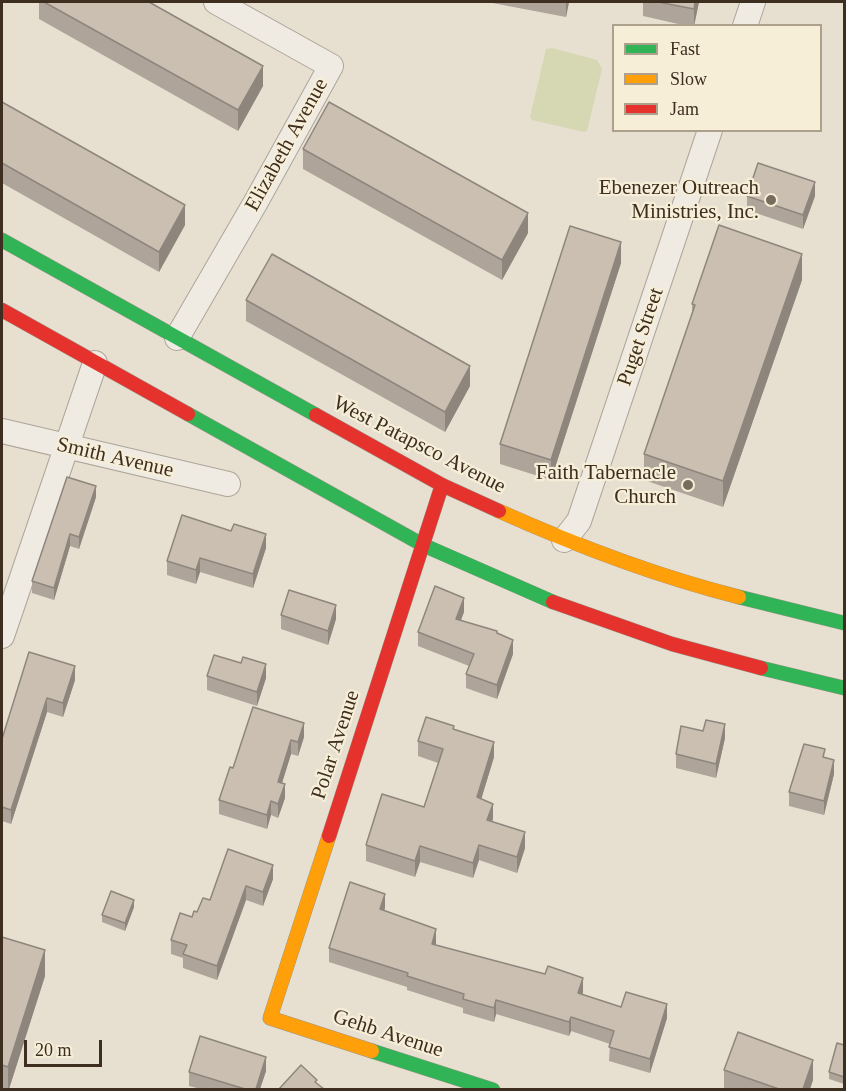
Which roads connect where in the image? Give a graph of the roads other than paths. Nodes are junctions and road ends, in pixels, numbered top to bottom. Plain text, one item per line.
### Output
1 (216, 2) edge
2 (753, 2) edge
3 (746, 24) edge
4 (709, 132) edge
5 (2, 240) edge
6 (2, 310) edge
7 (177, 338) junction
8 (94, 363) junction
9 (2, 431) edge
10 (66, 447) junction
11 (228, 484) dead end
12 (442, 485) junction
13 (564, 540) junction
14 (423, 545) junction
15 (844, 623) edge
16 (2, 636) edge
17 (844, 688) edge
18 (270, 1018) joint
19 (493, 1089) edge

1 - 7 street, Elizabeth Avenue
2 - 3 street
4 - 13 street, Puget Street
5 - 7 main road, West Patapsco Avenue
6 - 8 main road
7 - 12 main road, West Patapsco Avenue
8 - 10 street
8 - 14 main road
9 - 10 street, Smith Avenue
10 - 11 street, Smith Avenue
10 - 16 street
12 - 13 main road, West Patapsco Avenue
12 - 14 main road, Polar Avenue
13 - 15 main road, West Patapsco Avenue
14 - 17 main road
14 - 18 main road, Polar Avenue
18 - 19 main road, Gehb Avenue

